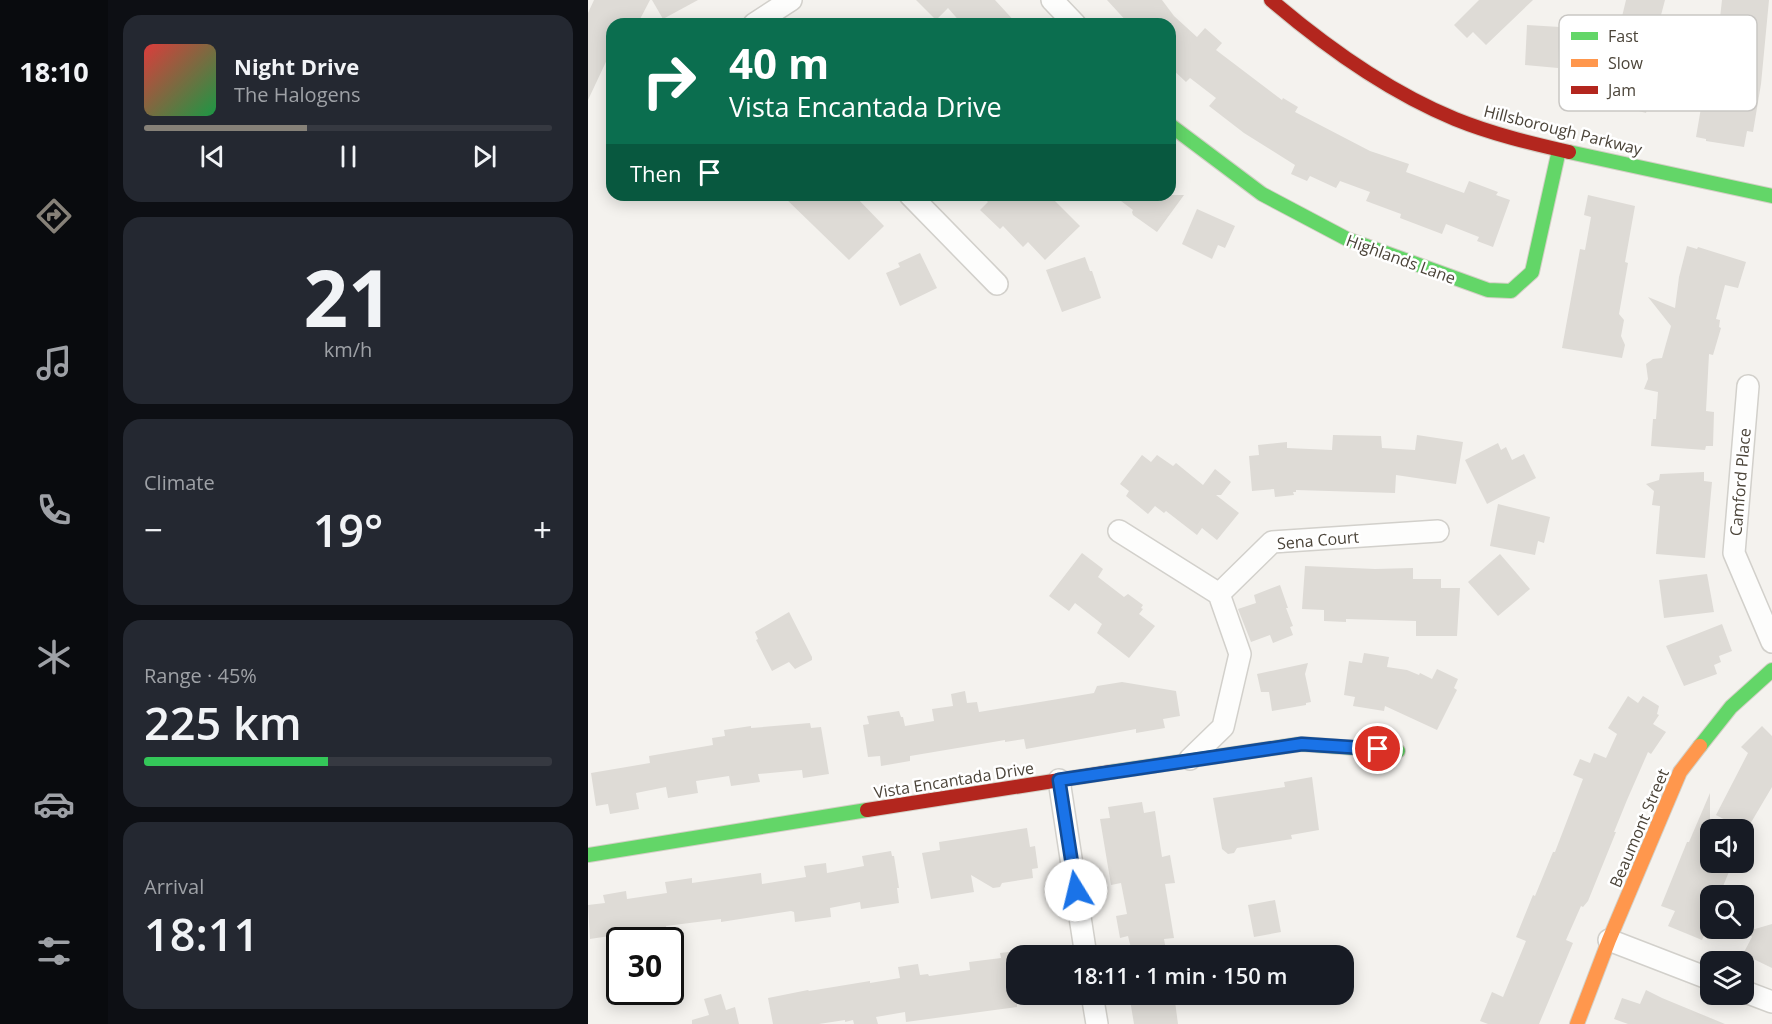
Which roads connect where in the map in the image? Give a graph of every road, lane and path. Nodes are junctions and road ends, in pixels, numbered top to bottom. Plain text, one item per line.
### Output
1 (791, 0) edge
2 (1052, 0) edge
3 (1270, 0) edge
4 (777, 18) edge
5 (1069, 18) edge
6 (1176, 130) edge
7 (1559, 150) junction
8 (1772, 196) edge
9 (916, 201) edge
10 (997, 284) dead end
11 (1748, 386) dead end
12 (1119, 531) dead end
13 (1438, 531) dead end
14 (1219, 594) junction
15 (1772, 642) edge
16 (1772, 670) edge
17 (1398, 751) dead end
18 (1190, 759) junction
19 (1059, 780) junction
20 (588, 855) edge
21 (1610, 940) junction
22 (1084, 945) edge
23 (1700, 975) edge
24 (1754, 995) edge
25 (1772, 1002) edge
26 (1094, 1005) edge
27 (1097, 1024) edge
28 (1577, 1024) edge

1 - 4 street
2 - 5 street
3 - 7 street, Hillsborough Parkway
6 - 7 street, Highlands Lane
7 - 8 street, Hillsborough Parkway
9 - 10 street
11 - 15 street, Camford Place
12 - 14 street
13 - 14 street, Sena Court
14 - 18 street
16 - 21 street, Beaumont Street
17 - 18 street, Vista Encantada Drive
18 - 19 street, Vista Encantada Drive
19 - 20 street, Vista Encantada Drive
19 - 22 street
21 - 23 street
21 - 28 street, Beaumont Street
24 - 25 street
26 - 27 street

